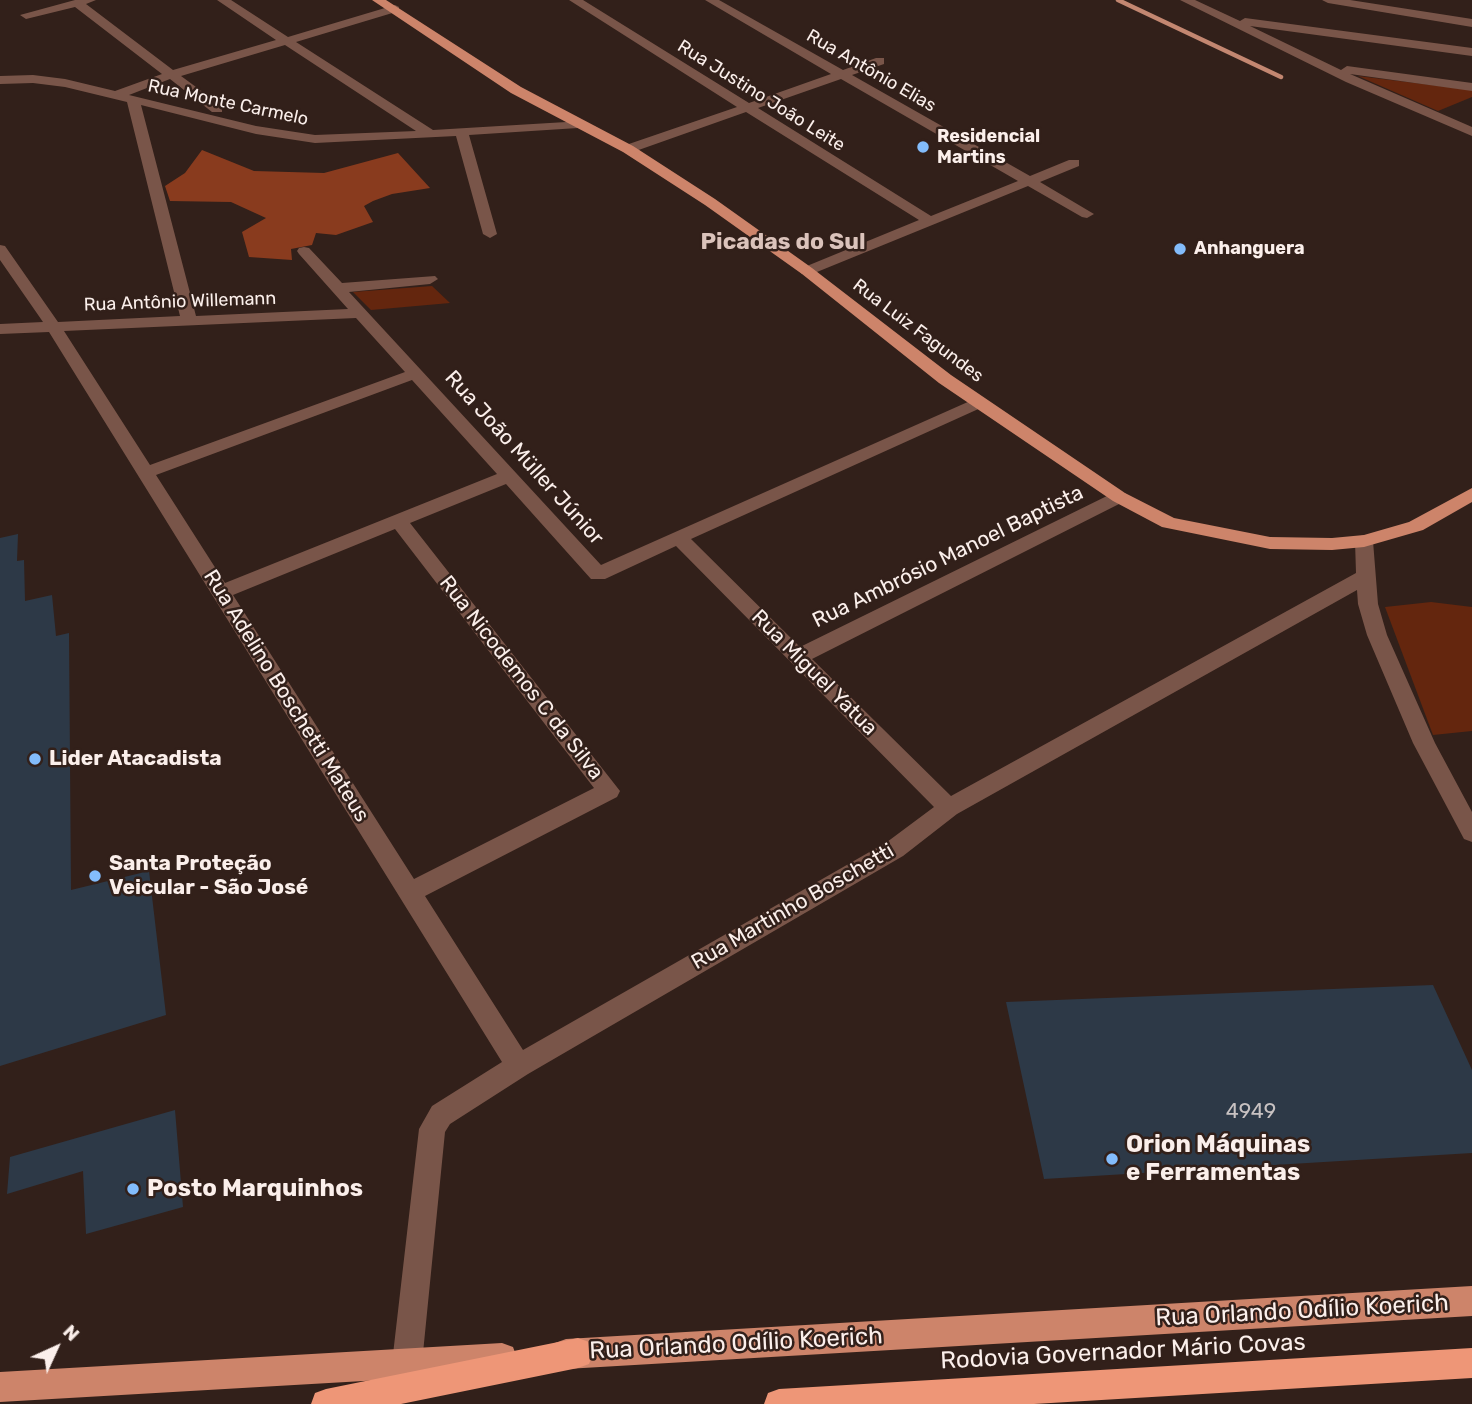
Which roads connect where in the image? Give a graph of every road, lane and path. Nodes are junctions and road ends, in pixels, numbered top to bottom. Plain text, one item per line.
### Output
1 (92, 0) edge
2 (223, 0) edge
3 (378, 0) edge
4 (575, 0) edge
5 (711, 0) edge
6 (1186, 0) edge
7 (1328, 0) edge
8 (77, 3) junction
9 (396, 9) junction
10 (26, 15) dead end
11 (1224, 19) junction
12 (1472, 23) edge
13 (286, 41) junction
14 (1472, 52) edge
15 (880, 61) dead end
16 (1324, 67) junction
17 (173, 74) junction
18 (841, 74) junction
19 (0, 80) edge
20 (1472, 87) edge
21 (114, 96) junction
22 (133, 101) junction
23 (746, 107) junction
24 (217, 109) dead end
25 (578, 124) junction
26 (461, 132) junction
27 (1472, 132) edge
28 (430, 134) junction
29 (628, 149) junction
30 (1074, 163) dead end
31 (1029, 181) junction
32 (1087, 214) dead end
33 (930, 221) junction
34 (490, 234) dead end
35 (0, 249) edge
36 (304, 250) dead end
37 (807, 271) junction
38 (430, 279) dead end
39 (338, 288) junction
40 (361, 313) junction
41 (189, 321) junction
42 (54, 327) junction
43 (0, 329) edge
44 (416, 373) junction
45 (979, 402) junction
46 (145, 473) junction
47 (510, 476) junction
48 (1472, 494) edge
49 (1119, 497) junction
50 (398, 521) junction
51 (679, 538) junction
52 (1364, 541) junction
53 (1365, 578) junction
54 (221, 592) junction
55 (798, 657) junction
56 (949, 807) junction
57 (1472, 833) edge
58 (410, 892) junction
59 (519, 1066) junction
60 (1472, 1301) edge
61 (578, 1353) junction
62 (407, 1363) junction
63 (1472, 1363) edge
64 (0, 1387) edge
65 (326, 1404) edge
66 (779, 1404) edge

1 - 8 street
2 - 13 street
3 - 9 main road, Rua Luiz Fagundes
4 - 23 street, Rua Justino João Leite
5 - 18 street, Rua Antônio Elias
6 - 11 street
7 - 12 street
8 - 10 street
8 - 17 street
9 - 13 street
9 - 25 main road, Rua Luiz Fagundes
11 - 14 street
11 - 16 street
13 - 17 street
13 - 28 street
15 - 18 street
16 - 20 street
16 - 27 street
17 - 21 street
17 - 24 street
18 - 23 street
18 - 31 street, Rua Antônio Elias
19 - 21 street, Rua Monte Carmelo
21 - 22 street, Rua Monte Carmelo
22 - 28 street, Rua Monte Carmelo
22 - 41 street
23 - 29 street
23 - 33 street, Rua Justino João Leite
25 - 26 street, Rua Monte Carmelo
25 - 29 main road, Rua Luiz Fagundes
26 - 28 street, Rua Monte Carmelo
26 - 34 street
29 - 37 main road, Rua Luiz Fagundes
30 - 31 street
31 - 32 street, Rua Antônio Elias
31 - 33 street
33 - 37 street
35 - 42 street, Rua Adelino Boschetti Mateus
36 - 39 street, Rua João Müller Júnior
37 - 45 main road, Rua Luiz Fagundes
38 - 39 street
39 - 40 street, Rua João Müller Júnior
40 - 41 street, Rua Antônio Willemann
40 - 44 street, Rua João Müller Júnior
41 - 42 street, Rua Antônio Willemann
42 - 43 street, Rua Antônio Willemann
42 - 46 street, Rua Adelino Boschetti Mateus
44 - 46 street
44 - 47 street, Rua João Müller Júnior
45 - 49 main road, Rua Luiz Fagundes
45 - 51 street, Rua João Müller Júnior
46 - 54 street, Rua Adelino Boschetti Mateus
47 - 50 street
47 - 51 street, Rua João Müller Júnior
48 - 52 main road, Rua Luiz Fagundes
49 - 52 main road, Rua Luiz Fagundes
49 - 55 street, Rua Ambrósio Manoel Baptista
50 - 54 street
50 - 58 street, Rua Nicodemos C da Silva
51 - 55 street, Rua Miguel Yatua
52 - 53 street
53 - 56 street, Rua Martinho Boschetti
53 - 57 street
54 - 58 street, Rua Adelino Boschetti Mateus
55 - 56 street, Rua Miguel Yatua
56 - 59 street, Rua Martinho Boschetti
58 - 59 street, Rua Adelino Boschetti Mateus
59 - 62 street, Rua Martinho Boschetti
60 - 61 main road, Rua Orlando Odílio Koerich
61 - 62 main road, Rua Orlando Odílio Koerich
61 - 65 highway
62 - 64 main road, Rua Orlando Odílio Koerich
63 - 66 highway, Rodovia Governador Mário Covas

